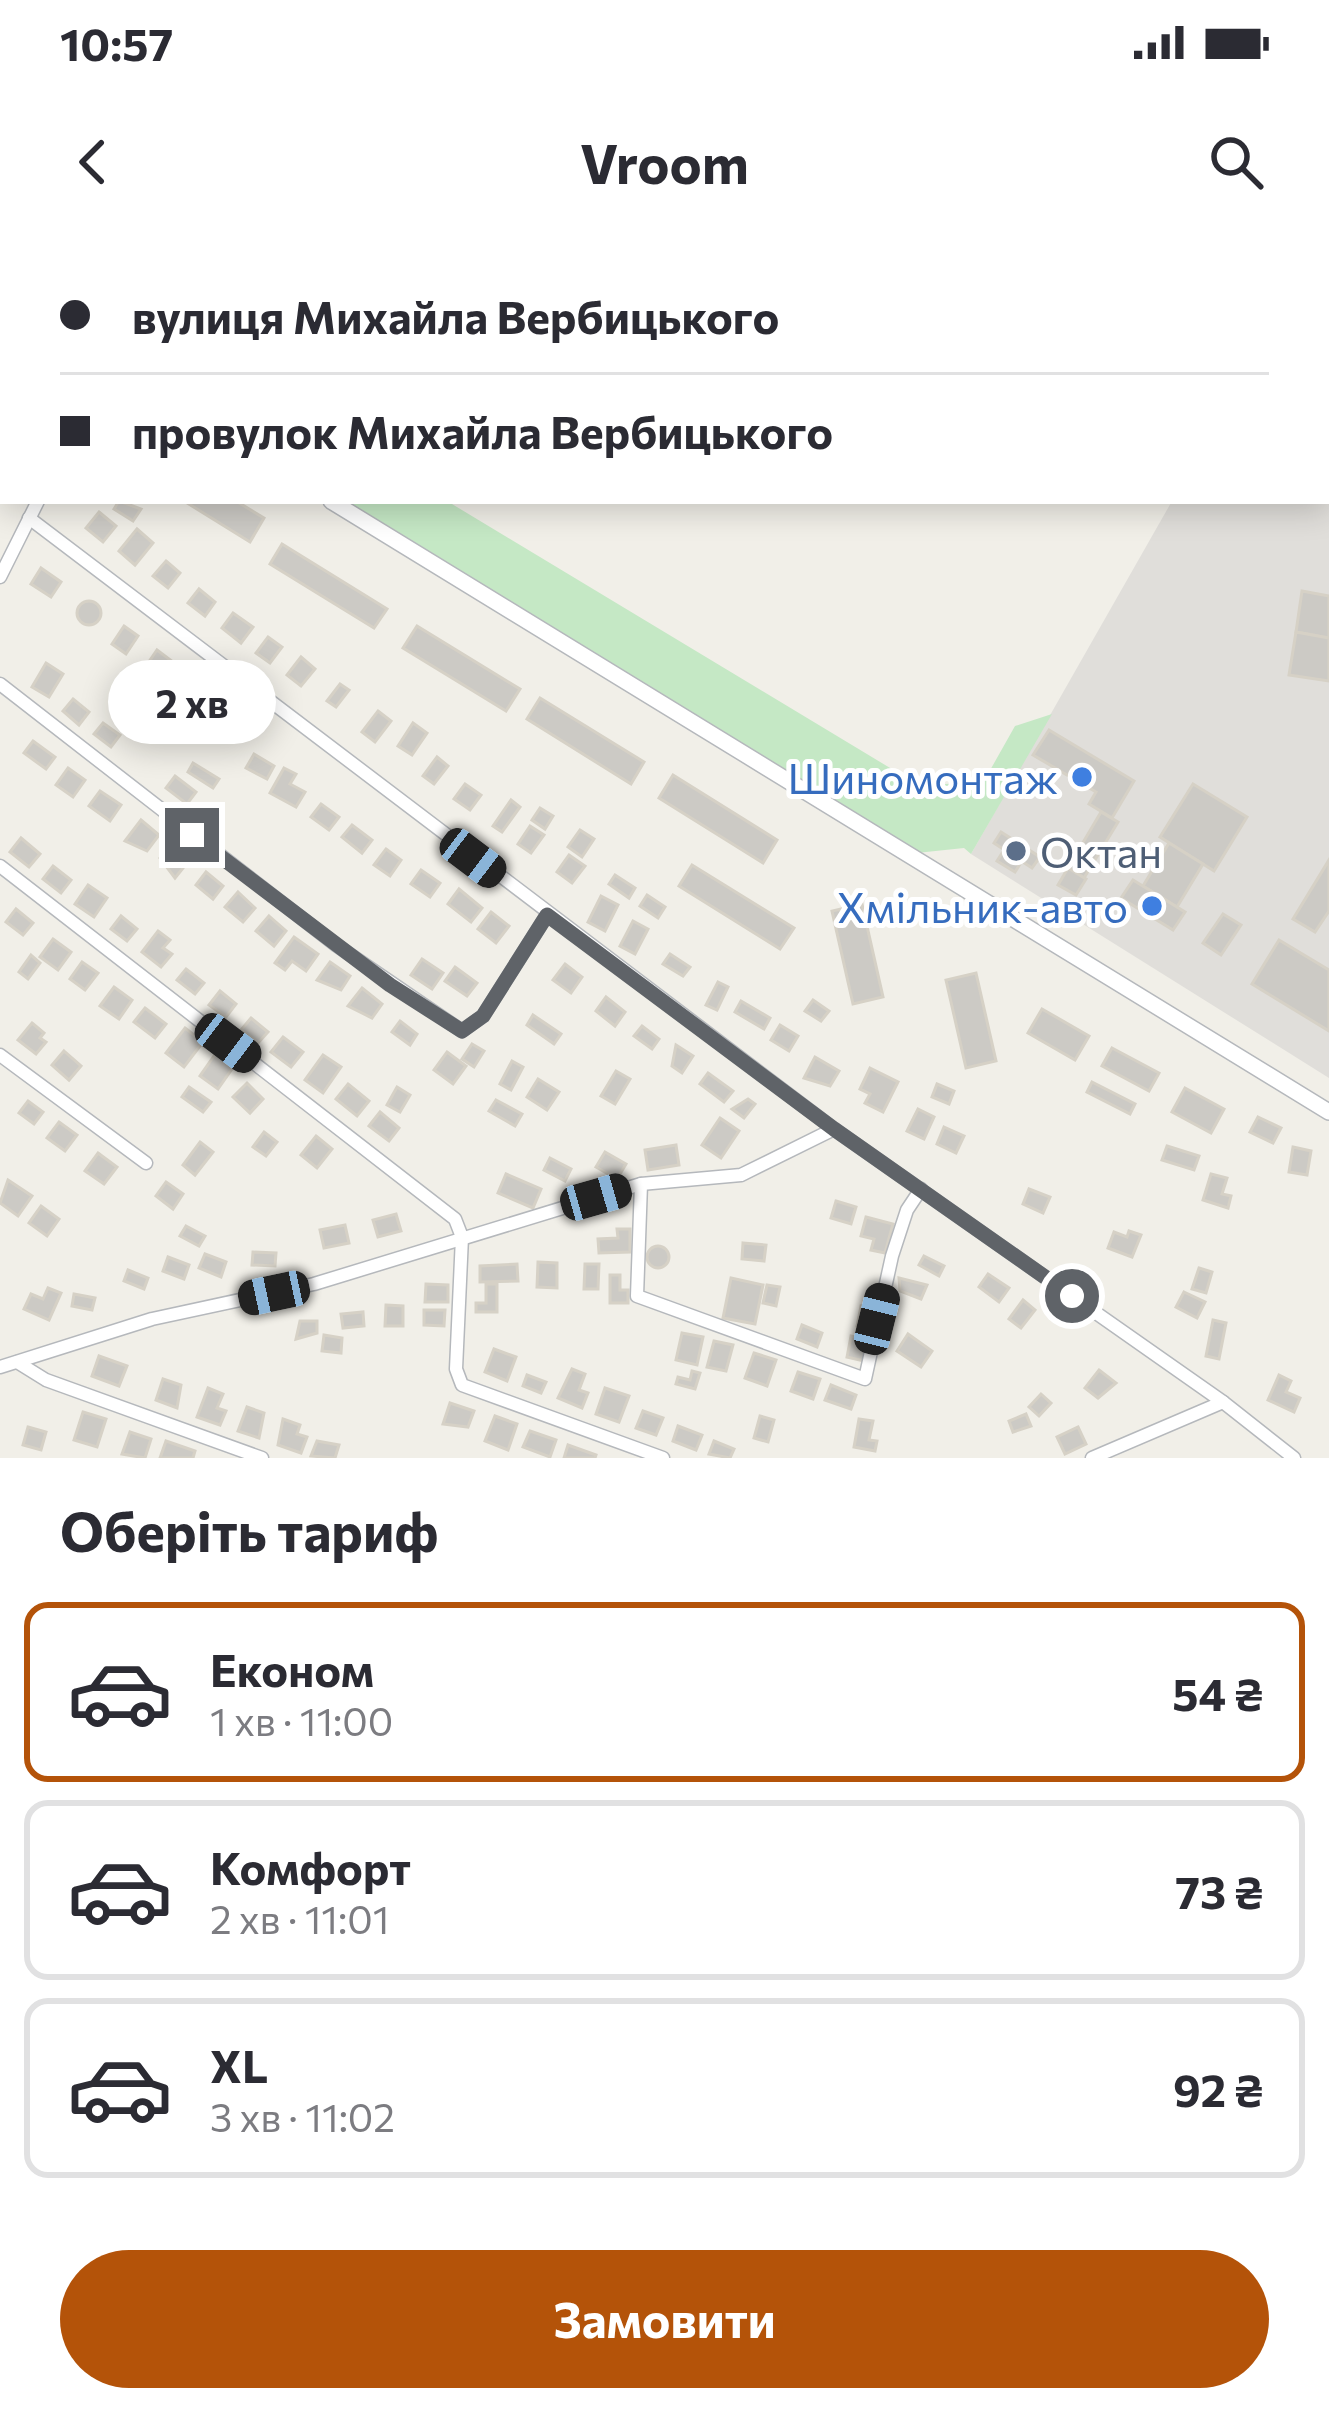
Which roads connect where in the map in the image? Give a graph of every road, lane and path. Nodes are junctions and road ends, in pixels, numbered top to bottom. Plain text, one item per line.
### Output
1 (36, 504) edge
2 (336, 504) edge
3 (29, 518) junction
4 (0, 577) edge
5 (0, 684) edge
6 (0, 866) edge
7 (547, 915) junction
8 (0, 1055) edge
9 (1329, 1112) edge
10 (834, 1129) junction
11 (146, 1163) dead end
12 (640, 1184) junction
13 (922, 1189) junction
14 (462, 1238) junction
15 (16, 1362) junction
16 (0, 1366) edge
17 (1223, 1402) junction
18 (262, 1458) edge
19 (663, 1458) edge
20 (1092, 1458) edge
21 (1294, 1458) edge

1 - 3 street
2 - 9 street
3 - 4 street
3 - 7 street
5 - 7 street
6 - 14 street
7 - 10 street
8 - 11 street
10 - 12 street
10 - 13 street
12 - 13 street
12 - 14 street
13 - 17 street
14 - 15 street
14 - 19 street
15 - 16 street
15 - 18 street
17 - 20 street
17 - 21 street

